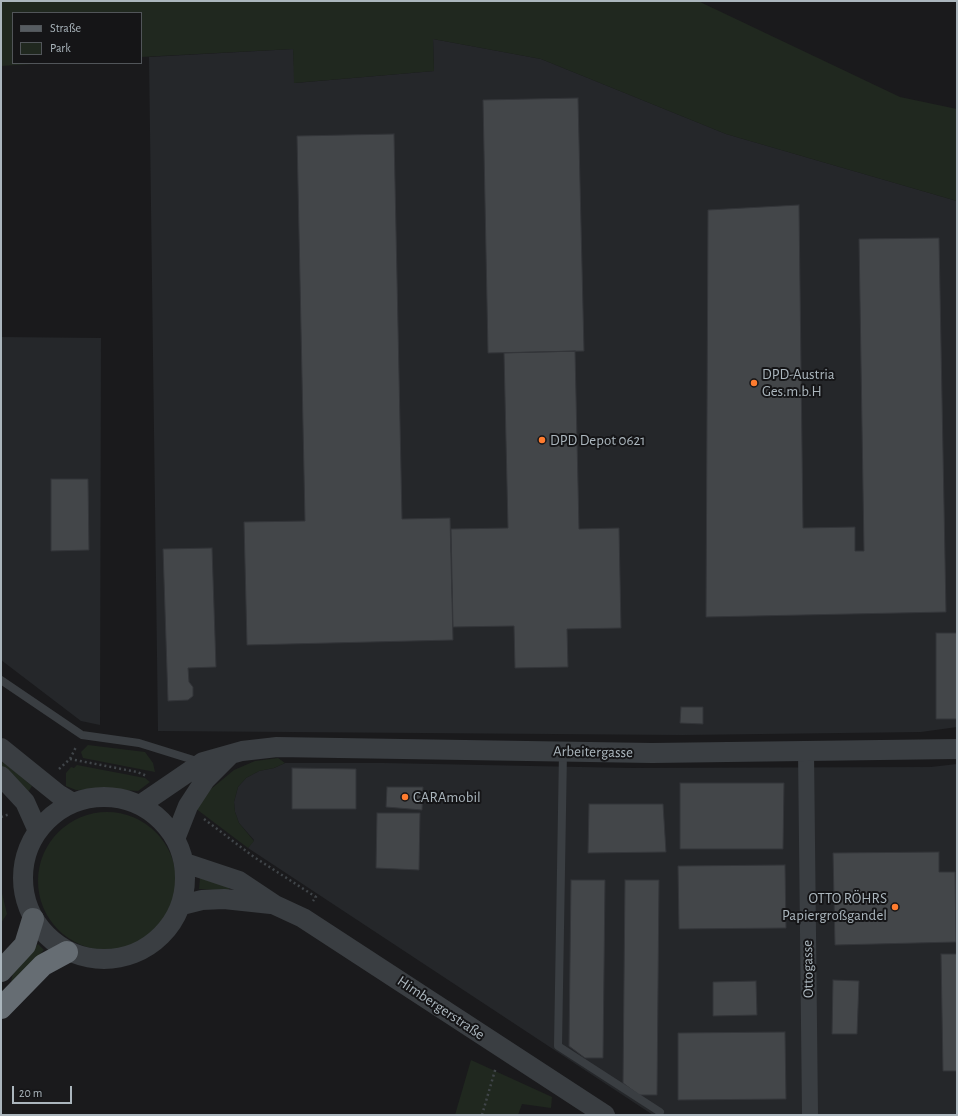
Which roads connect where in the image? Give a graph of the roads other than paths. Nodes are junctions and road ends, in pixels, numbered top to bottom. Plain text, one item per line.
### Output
1 (1, 680) edge
2 (1, 748) edge
3 (957, 749) edge
4 (563, 752) junction
5 (806, 752) junction
6 (230, 755) junction
7 (203, 762) junction
8 (1, 776) edge
9 (73, 803) junction
10 (140, 805) junction
11 (38, 831) junction
12 (175, 838) junction
13 (184, 863) junction
14 (182, 905) junction
15 (275, 905) junction
16 (33, 919) junction
17 (67, 952) junction
18 (1, 971) edge
19 (1, 1008) edge
20 (660, 1112) dead end
21 (810, 1114) edge
22 (605, 1115) edge

1 - 7 lane
2 - 9 street
3 - 5 street, Arbeitergasse
4 - 5 street, Arbeitergasse
4 - 6 street, Arbeitergasse
4 - 20 lane
5 - 21 street, Ottogasse
6 - 7 street, Arbeitergasse
6 - 12 street
7 - 10 street, Arbeitergasse
8 - 11 street
9 - 10 street
9 - 11 street
10 - 12 street
11 - 16 street
12 - 13 street
13 - 14 street
13 - 15 street, Himbergerstraße
14 - 15 street, Himbergerstraße
14 - 17 street
15 - 22 street, Himbergerstraße
16 - 17 street
16 - 18 main road
17 - 19 highway

